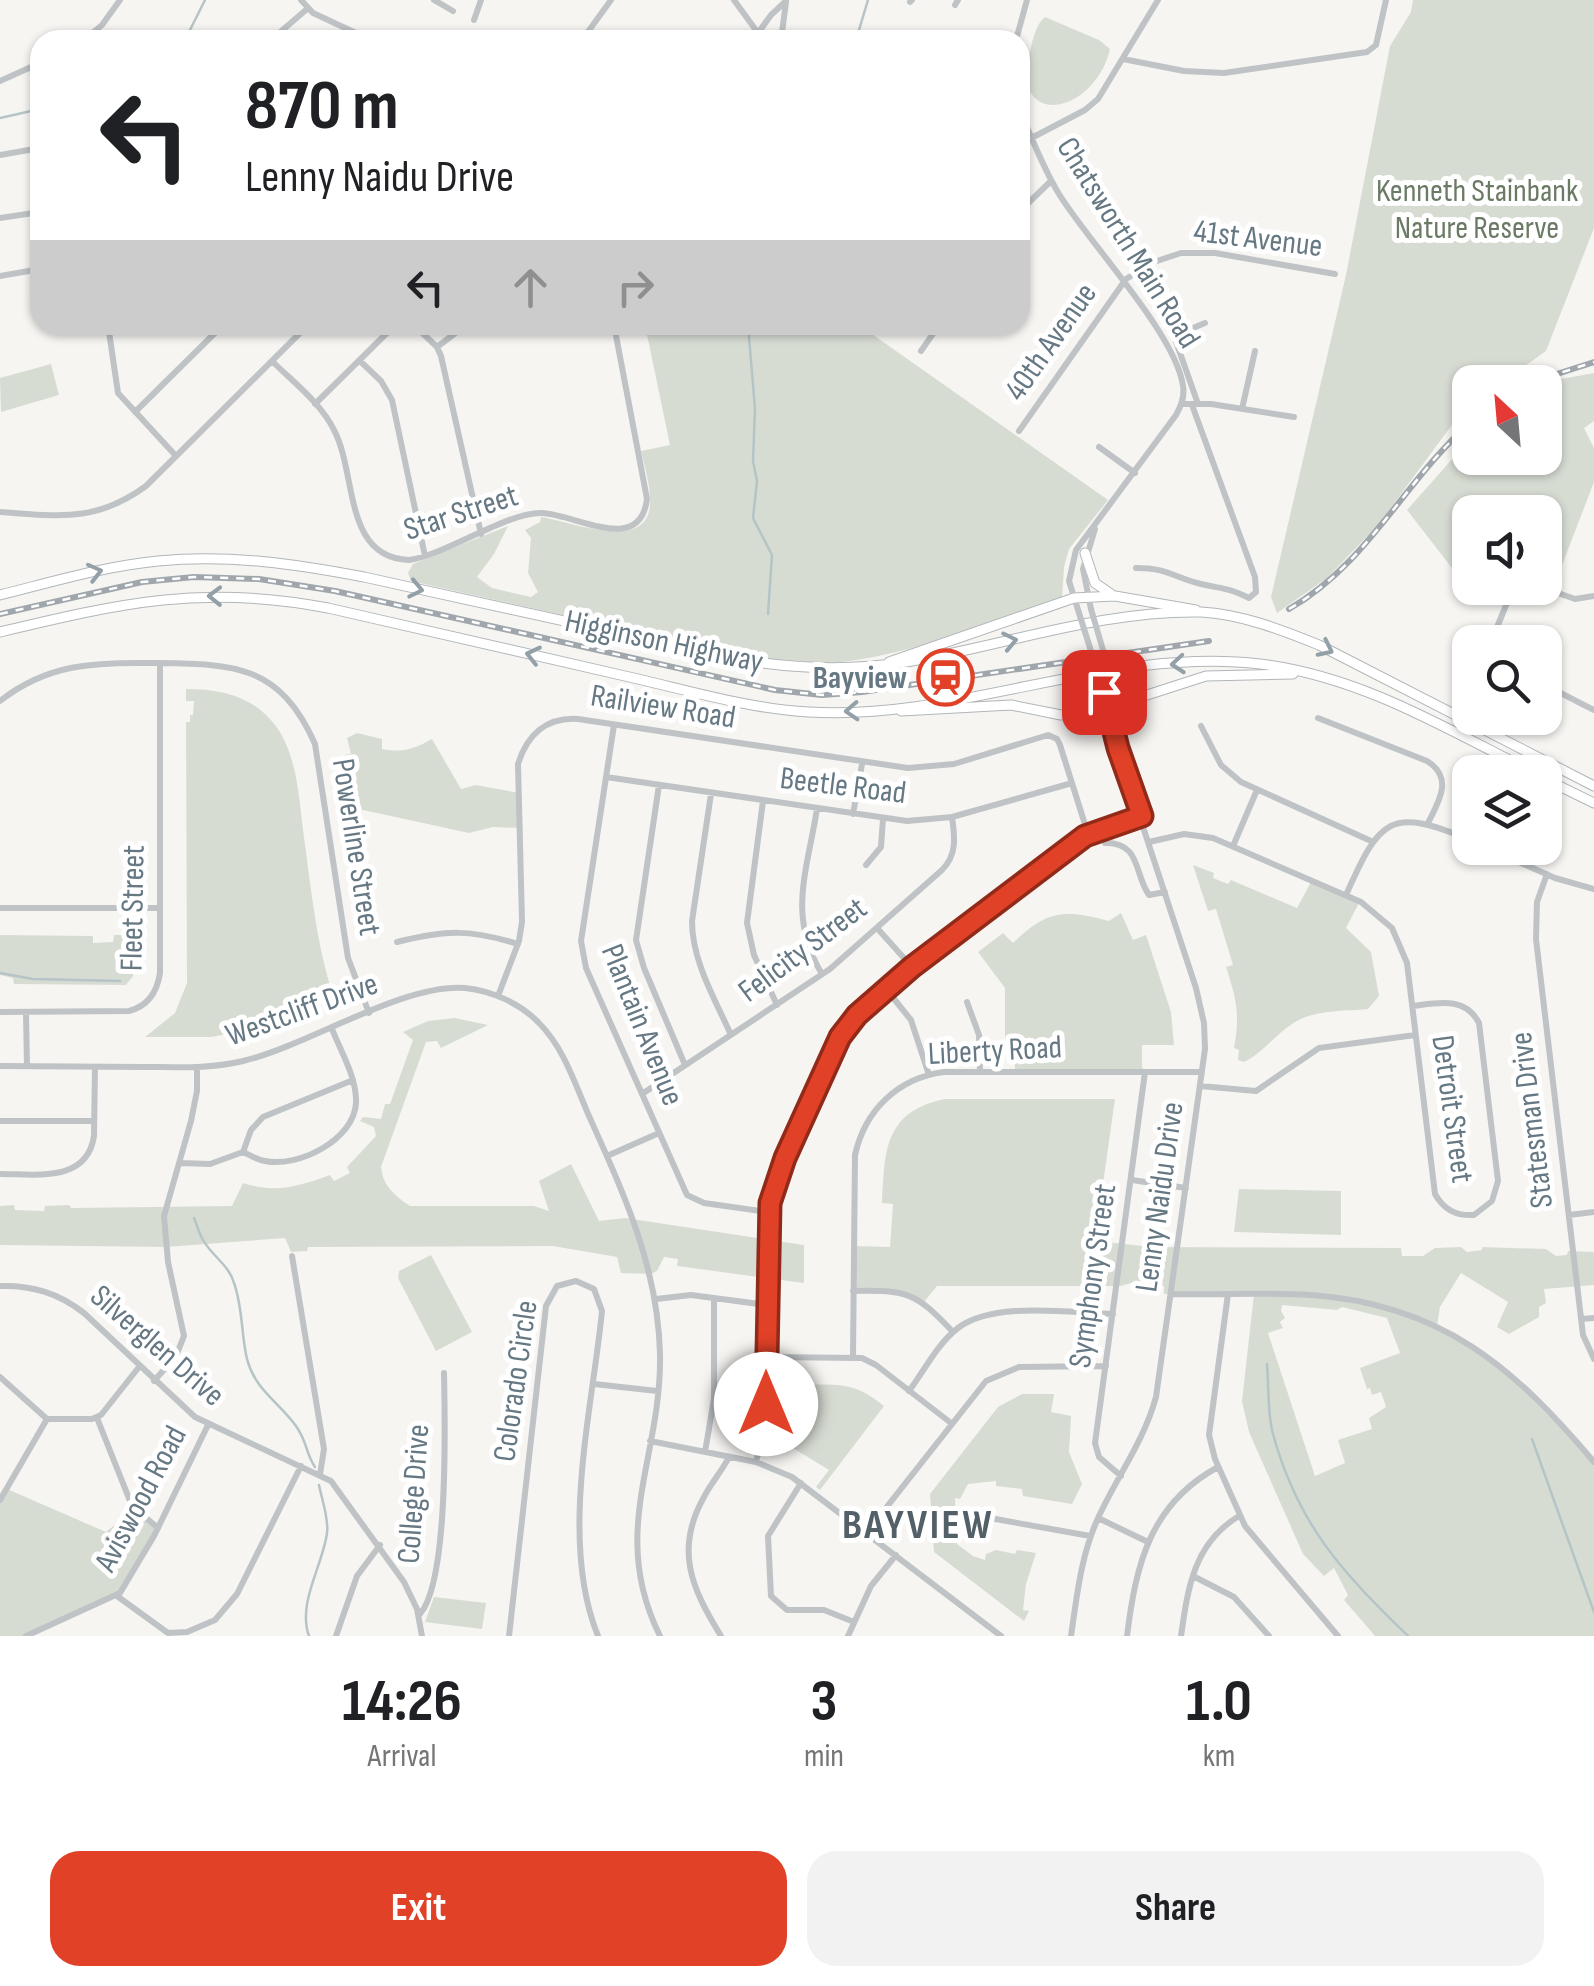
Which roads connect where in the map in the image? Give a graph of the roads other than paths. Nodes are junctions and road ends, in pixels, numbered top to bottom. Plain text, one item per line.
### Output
1 (120, 0) edge
2 (302, 0) edge
3 (434, 0) edge
4 (481, 0) edge
5 (611, 0) edge
6 (734, 0) edge
7 (1028, 0) edge
8 (1158, 0) edge
9 (1386, 0) edge
10 (787, 1) edge
11 (307, 8) junction
12 (453, 12) dead end
13 (474, 20) dead end
14 (96, 30) edge
15 (282, 30) edge
16 (350, 30) edge
17 (589, 30) edge
18 (751, 30) edge
19 (760, 30) edge
20 (782, 30) edge
21 (1019, 30) edge
22 (1123, 59) junction
23 (30, 67) edge
24 (0, 80) edge
25 (1030, 133) edge
26 (1032, 138) junction
27 (30, 150) edge
28 (0, 154) edge
29 (1051, 181) junction
30 (1030, 201) edge
31 (30, 214) edge
32 (0, 218) edge
33 (30, 272) edge
34 (1335, 274) dead end
35 (0, 276) edge
36 (1123, 282) junction
37 (1204, 323) dead end
38 (109, 335) edge
39 (213, 335) edge
40 (298, 335) edge
41 (386, 335) edge
42 (425, 335) edge
43 (452, 335) edge
44 (616, 335) edge
45 (932, 335) edge
46 (437, 346) junction
47 (921, 351) dead end
48 (1255, 352) dead end
49 (360, 361) junction
50 (272, 362) junction
51 (315, 404) junction
52 (1182, 404) junction
53 (1195, 405) junction
54 (1242, 409) junction
55 (135, 412) junction
56 (1294, 417) dead end
57 (1019, 431) dead end
58 (1099, 447) dead end
59 (176, 456) junction
60 (1134, 473) junction
61 (0, 512) edge
62 (481, 534) junction
63 (1088, 538) junction
64 (1085, 553) junction
65 (425, 556) junction
66 (1136, 568) dead end
67 (1562, 594) edge
68 (0, 595) edge
69 (1087, 596) junction
70 (1115, 596) junction
71 (1594, 596) edge
72 (1074, 598) junction
73 (1204, 612) junction
74 (0, 632) edge
75 (160, 663) junction
76 (882, 665) junction
77 (1320, 676) junction
78 (1562, 694) edge
79 (1136, 698) junction
80 (0, 701) edge
81 (1113, 707) junction
82 (894, 708) junction
83 (1594, 710) edge
84 (1318, 718) dead end
85 (1120, 722) junction
86 (614, 725) junction
87 (1201, 726) dead end
88 (1499, 755) edge
89 (1123, 759) junction
90 (862, 764) junction
91 (606, 777) junction
92 (1072, 783) junction
93 (659, 784) junction
94 (1594, 786) edge
95 (1562, 787) edge
96 (1257, 790) junction
97 (711, 794) junction
98 (763, 801) junction
99 (1594, 803) edge
100 (817, 809) junction
101 (854, 814) junction
102 (1142, 816) junction
103 (952, 817) junction
104 (884, 819) junction
105 (1428, 824) junction
106 (1452, 833) edge
107 (1088, 834) junction
108 (1371, 841) junction
109 (1150, 842) junction
110 (1105, 843) dead end
111 (1233, 846) junction
112 (866, 864) dead end
113 (1526, 865) edge
114 (1547, 874) junction
115 (1594, 889) edge
116 (1166, 892) junction
117 (1346, 895) junction
118 (0, 908) edge
119 (160, 908) junction
120 (877, 928) junction
121 (398, 942) dead end
122 (518, 944) junction
123 (912, 967) junction
124 (822, 974) junction
125 (886, 990) junction
126 (498, 996) junction
127 (967, 1002) dead end
128 (776, 1005) junction
129 (1412, 1006) junction
130 (0, 1012) edge
131 (26, 1012) junction
132 (369, 1013) junction
133 (332, 1029) junction
134 (731, 1035) junction
135 (1415, 1035) junction
136 (686, 1065) junction
137 (0, 1066) edge
138 (27, 1066) junction
139 (95, 1066) junction
140 (198, 1067) junction
141 (980, 1070) junction
142 (1145, 1072) junction
143 (1202, 1072) junction
144 (929, 1075) junction
145 (353, 1080) junction
146 (1200, 1086) junction
147 (642, 1094) junction
148 (94, 1121) junction
149 (0, 1122) edge
150 (659, 1134) junction
151 (244, 1152) junction
152 (607, 1156) junction
153 (180, 1162) junction
154 (0, 1174) edge
155 (1132, 1180) junction
156 (1186, 1188) junction
157 (768, 1212) junction
158 (1594, 1212) edge
159 (1568, 1216) junction
160 (292, 1256) dead end
161 (0, 1286) edge
162 (853, 1291) junction
163 (1172, 1294) junction
164 (1228, 1294) junction
165 (714, 1298) junction
166 (656, 1299) junction
167 (767, 1305) junction
168 (1113, 1314) junction
169 (1594, 1318) edge
170 (1581, 1319) junction
171 (953, 1332) junction
172 (766, 1357) junction
173 (853, 1357) junction
174 (1594, 1360) edge
175 (1106, 1366) junction
176 (139, 1367) junction
177 (444, 1373) dead end
178 (0, 1377) edge
179 (154, 1381) junction
180 (594, 1384) junction
181 (658, 1391) junction
182 (909, 1391) junction
183 (97, 1418) junction
184 (48, 1419) junction
185 (951, 1423) junction
186 (208, 1426) junction
187 (650, 1441) junction
188 (704, 1452) junction
189 (729, 1457) junction
190 (756, 1462) junction
191 (1594, 1462) edge
192 (301, 1466) junction
193 (1218, 1467) junction
194 (320, 1474) junction
195 (1121, 1476) junction
196 (801, 1483) junction
197 (0, 1500) edge
198 (1239, 1516) junction
199 (990, 1518) dead end
200 (1098, 1518) junction
201 (158, 1528) junction
202 (866, 1532) junction
203 (1090, 1536) junction
204 (1148, 1542) junction
205 (380, 1545) junction
206 (896, 1555) junction
207 (1193, 1576) junction
208 (116, 1596) junction
209 (419, 1615) junction
210 (854, 1622) junction
211 (26, 1636) edge
212 (336, 1636) edge
213 (422, 1636) edge
214 (509, 1636) edge
215 (598, 1636) edge
216 (660, 1636) edge
217 (721, 1636) edge
218 (848, 1636) edge
219 (1001, 1636) edge
220 (1070, 1636) edge
221 (1127, 1636) edge
222 (1181, 1636) edge
223 (1269, 1636) edge
224 (1338, 1636) edge

1 - 14 street
2 - 11 street
3 - 12 street
4 - 13 street
5 - 17 street
6 - 18 street
7 - 21 street
8 - 22 street
9 - 22 street
10 - 19 street
10 - 20 street
11 - 15 street
11 - 16 street
22 - 26 street
23 - 24 street
25 - 26 street, Chatsworth Main Road
26 - 29 street, Chatsworth Main Road
27 - 28 street
29 - 30 street
29 - 36 street, Chatsworth Main Road
31 - 32 street
33 - 35 street
34 - 36 street, 41st Avenue
36 - 52 street, Chatsworth Main Road
36 - 57 street, 40th Avenue
37 - 53 street
38 - 55 street
39 - 55 street
40 - 50 street
41 - 49 street
42 - 46 street
43 - 46 street
44 - 62 street, Star Street
45 - 47 street
46 - 62 street
48 - 54 street
49 - 51 street
49 - 65 street
50 - 51 street, Star Street
50 - 59 street
51 - 65 street, Star Street
52 - 53 street
52 - 60 street
53 - 54 street
53 - 66 street
54 - 56 street
55 - 59 street
58 - 60 street
59 - 61 street
60 - 63 street
62 - 65 street, Star Street
63 - 64 street
63 - 72 street
64 - 69 street, Lenny Naidu Drive
64 - 70 highway
67 - 71 street
68 -> 76 highway, Higginson Highway
69 - 70 highway
69 - 72 highway
69 - 81 street, Lenny Naidu Drive, bridge
70 - 73 highway
72 - 76 highway
72 - 81 street, Lenny Naidu Drive, bridge
76 -> 73 highway, Higginson Highway
73 -> 94 highway, Higginson Highway
82 -> 74 highway, Higginson Highway
75 - 80 street, Powerline Street
75 - 119 street, Fleet Street
75 - 132 street, Powerline Street
77 - 79 highway
77 -> 82 highway, Higginson Highway
77 - 88 highway, Higginson Highway
78 - 83 street
79 - 81 highway
79 - 85 highway
81 - 82 highway
81 - 85 street, Lenny Naidu Drive
81 - 89 street, Lenny Naidu Drive
84 - 105 street
85 - 89 street, Lenny Naidu Drive
86 - 90 street, Railview Road
86 - 91 street, Plantain Avenue
86 - 122 street, Railview Road
87 - 96 street
89 - 102 street, Lenny Naidu Drive
90 - 92 street, Railview Road
90 - 101 street
91 - 93 street, Beetle Road
91 - 147 street, Plantain Avenue
92 - 103 street, Beetle Road
92 - 107 street
93 - 97 street, Beetle Road
93 - 136 street
95 - 99 highway
96 - 108 street
96 - 111 street
97 - 98 street, Beetle Road
97 - 134 street
98 - 100 street, Beetle Road
98 - 128 street
100 - 101 street, Beetle Road
100 - 124 street
101 - 104 street, Beetle Road
102 - 107 street
102 - 109 street, Lenny Naidu Drive
103 - 104 street, Beetle Road
103 - 120 street, Felicity Street
104 - 112 street
105 - 106 street
105 - 108 street
107 - 123 street
108 - 117 street
109 - 111 street, Detroit Street
109 - 116 street, Lenny Naidu Drive
110 - 116 street
111 - 117 street, Detroit Street
113 - 114 street
114 - 115 street
114 - 159 street, Statesman Drive
116 - 143 street, Lenny Naidu Drive
117 - 129 street, Detroit Street
118 - 119 street
119 - 131 street, Fleet Street
120 - 123 street
120 - 124 street, Felicity Street
121 - 122 street
122 - 126 street, Railview Road
123 - 125 street
124 - 128 street, Felicity Street
125 - 144 street
125 - 157 street
126 - 132 street, Westcliff Drive
126 - 152 street
127 - 141 street
128 - 134 street, Felicity Street
129 - 135 street, Detroit Street
129 - 135 street, Detroit Street
130 - 131 street, Fleet Street
131 - 138 street
132 - 133 street, Westcliff Drive
133 - 140 street, Westcliff Drive
133 - 145 street
134 - 136 street, Felicity Street
135 - 146 street
136 - 147 street, Felicity Street
137 - 138 street, Westcliff Drive
138 - 139 street, Westcliff Drive
139 - 140 street, Westcliff Drive
139 - 148 street
140 - 153 street
141 - 142 street, Liberty Road
141 - 144 street, Liberty Road
142 - 143 street, Liberty Road
142 - 155 street, Symphony Street
143 - 146 street, Lenny Naidu Drive
144 - 162 street, Liberty Road
145 - 151 street
145 - 151 street
146 - 156 street, Lenny Naidu Drive
147 - 150 street, Plantain Avenue
148 - 149 street
148 - 154 street
150 - 152 street
150 - 157 street, Plantain Avenue
151 - 153 street
152 - 166 street
153 - 179 street
155 - 156 street
155 - 168 street, Symphony Street
156 - 163 street, Lenny Naidu Drive
157 - 167 street
158 - 159 street
159 - 170 street, Statesman Drive
160 - 194 street
161 - 176 street, Silverglen Drive
162 - 171 street
162 - 173 street, Liberty Road
163 - 164 street
163 - 195 street, Lenny Naidu Drive
164 - 191 street
164 - 193 street
165 - 166 street
165 - 167 street
165 - 188 street
166 - 181 street
167 - 172 street
168 - 171 street
168 - 175 street, Symphony Street
169 - 170 street
170 - 174 street, Statesman Drive
171 - 182 street
172 - 173 street
172 - 190 street
173 - 182 street
175 - 185 street
175 - 195 street, Symphony Street
176 - 179 street, Silverglen Drive
176 - 183 street
177 - 209 street, College Drive
178 - 184 street
179 - 186 street, Silverglen Drive
180 - 181 street
180 - 214 street, Colorado Circle
180 - 215 street, Colorado Circle
181 - 187 street
182 - 185 street
183 - 184 street
183 - 201 street
184 - 197 street
185 - 202 street
186 - 192 street, Silverglen Drive
186 - 201 street, Aviswood Road
187 - 188 street
187 - 216 street
188 - 189 street
189 - 190 street
189 - 217 street
190 - 196 street
192 - 194 street, Silverglen Drive
192 - 208 street
193 - 198 street
193 - 204 street
194 - 205 street, Silverglen Drive
195 - 200 street, Lenny Naidu Drive
196 - 202 street
196 - 210 street
198 - 207 street
198 - 224 street
199 - 203 street
200 - 203 street, Lenny Naidu Drive
200 - 204 street
201 - 208 street, Aviswood Road
202 - 206 street
203 - 220 street, Lenny Naidu Drive
204 - 221 street
205 - 209 street, Silverglen Drive
205 - 212 street
206 - 210 street
206 - 219 street
207 - 222 street
207 - 223 street
208 - 211 street
209 - 213 street, Silverglen Drive
210 - 218 street

